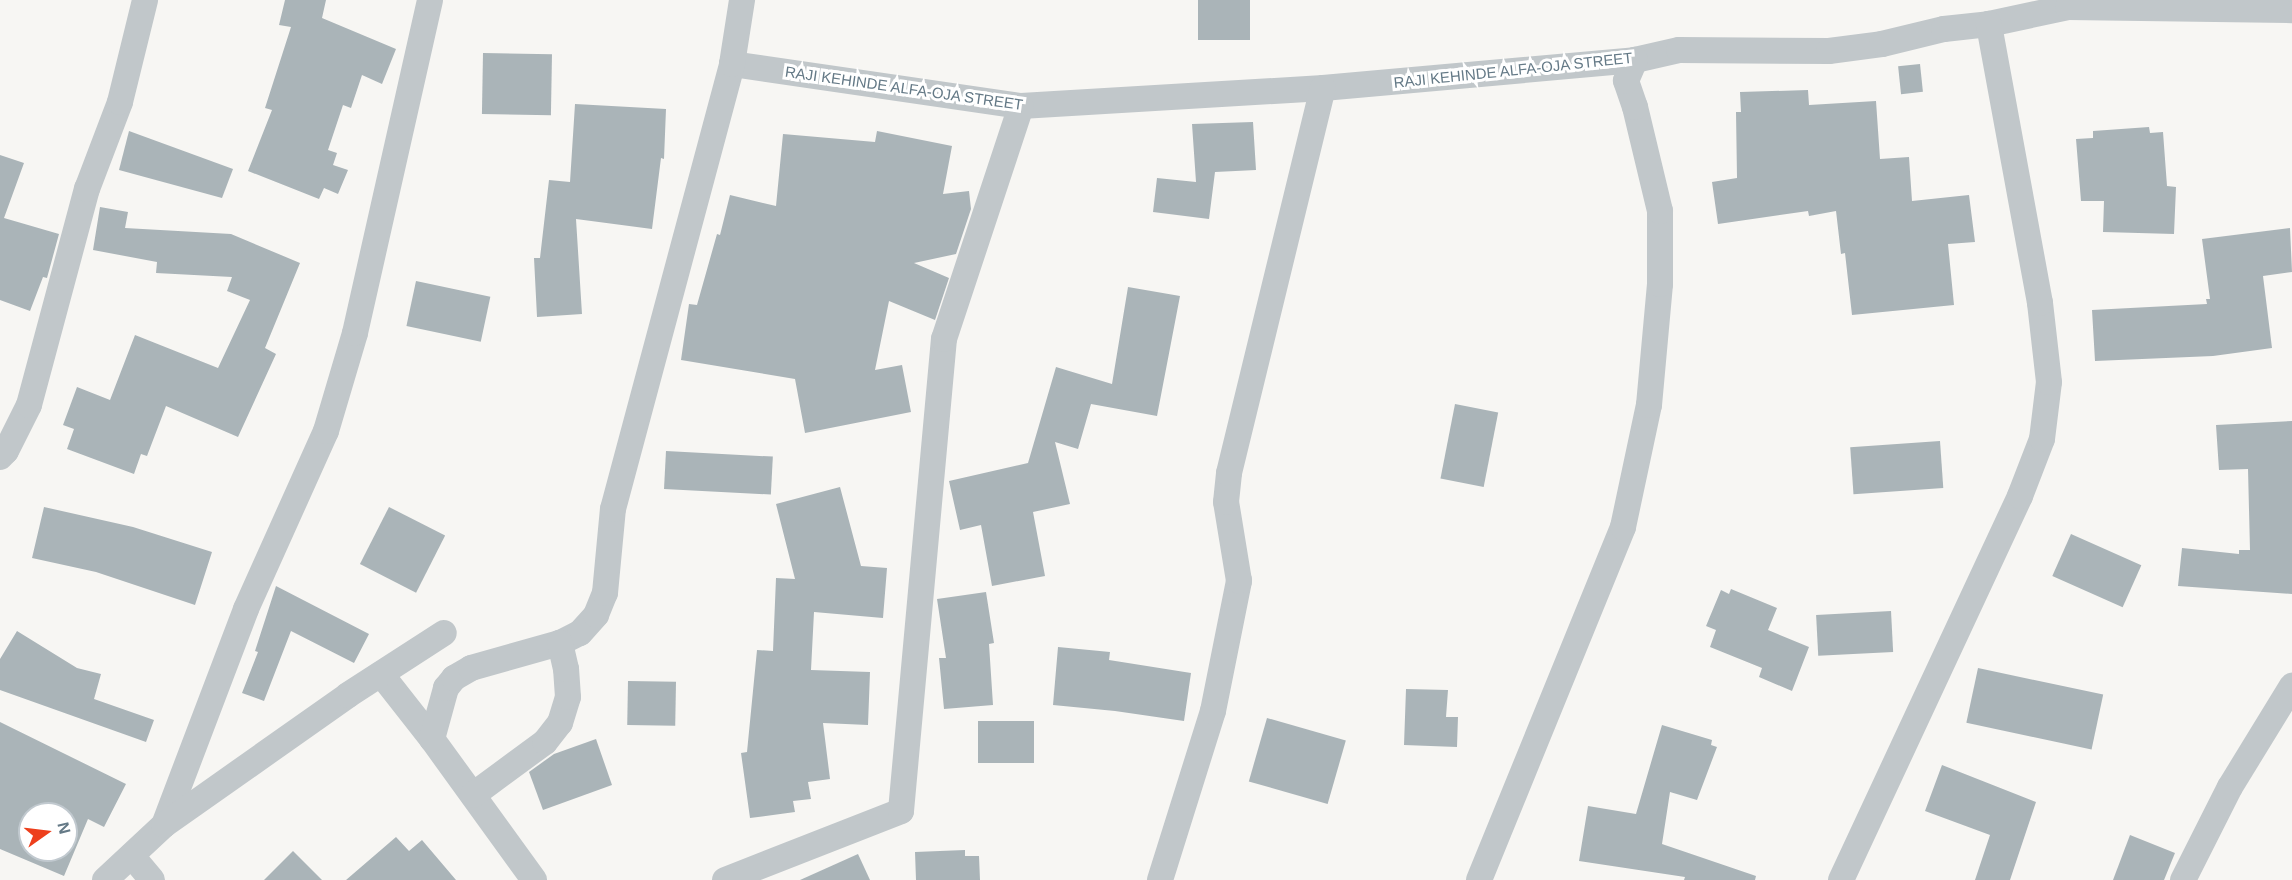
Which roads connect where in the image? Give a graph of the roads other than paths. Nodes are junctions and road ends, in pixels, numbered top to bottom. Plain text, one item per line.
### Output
1 (145, 0) edge
2 (430, 0) edge
3 (742, 0) edge
4 (2292, 10) edge
5 (1989, 24) junction
6 (1635, 60) junction
7 (732, 64) junction
8 (1323, 88) junction
9 (1022, 106) junction
10 (0, 457) edge
11 (444, 633) dead end
12 (560, 643) junction
13 (381, 674) junction
14 (2292, 686) edge
15 (432, 740) junction
16 (473, 795) junction
17 (164, 825) junction
18 (132, 856) junction
19 (105, 880) edge
20 (152, 880) edge
21 (534, 880) edge
22 (725, 880) edge
23 (1161, 880) edge
24 (1479, 880) edge
25 (1841, 880) edge
26 (2183, 880) edge

1 - 10 street
2 - 17 street
3 - 7 street
4 - 5 street, RAJI KEHINDE ALFA-OJA STREET
5 - 6 street, RAJI KEHINDE ALFA-OJA STREET
5 - 25 street
6 - 8 street, RAJI KEHINDE ALFA-OJA STREET
6 - 24 street
7 - 9 street, RAJI KEHINDE ALFA-OJA STREET
7 - 12 street
8 - 9 street, RAJI KEHINDE ALFA-OJA STREET
8 - 23 street
9 - 22 street
11 - 13 street
12 - 15 street
12 - 16 street
13 - 15 street
13 - 17 street
14 - 26 street
15 - 16 street
16 - 21 street
17 - 18 street
18 - 19 street
18 - 20 street

